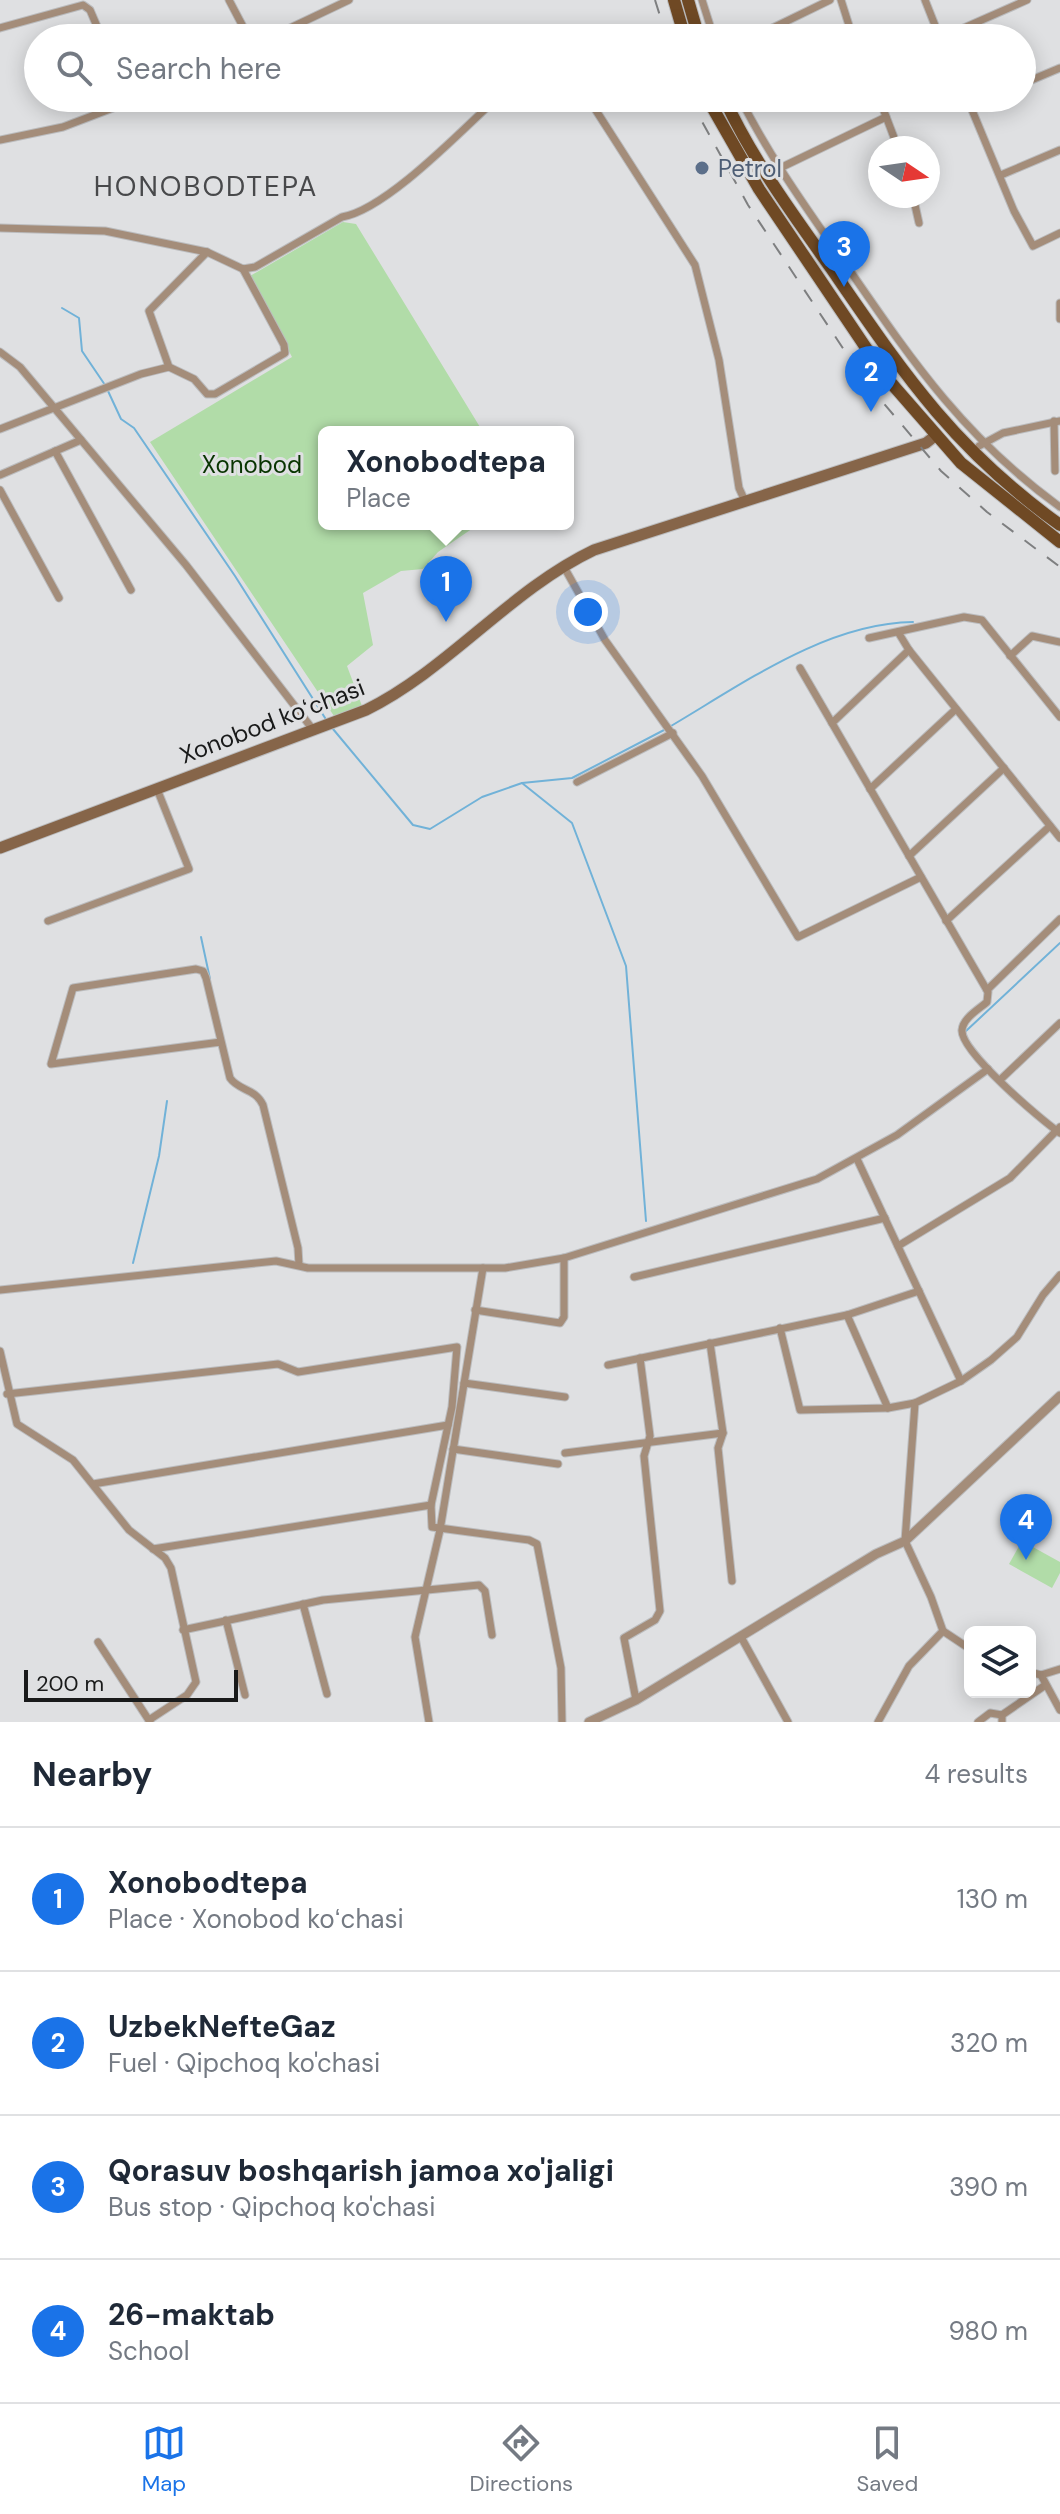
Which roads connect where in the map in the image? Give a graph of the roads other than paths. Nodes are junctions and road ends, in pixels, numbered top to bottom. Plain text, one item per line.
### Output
1 (229, 0) edge
2 (349, 0) edge
3 (674, 0) edge
4 (688, 0) edge
5 (702, 0) edge
6 (830, 0) edge
7 (841, 0) edge
8 (925, 0) edge
9 (1027, 0) edge
10 (96, 24) edge
11 (242, 24) edge
12 (298, 24) edge
13 (681, 24) edge
14 (695, 24) edge
15 (710, 24) edge
16 (781, 24) edge
17 (849, 24) edge
18 (934, 24) edge
19 (972, 24) edge
20 (0, 28) edge
21 (1060, 68) edge
22 (1036, 78) edge
23 (100, 112) edge
24 (482, 112) edge
25 (597, 112) edge
26 (715, 112) edge
27 (731, 112) edge
28 (748, 112) edge
29 (884, 112) edge
30 (973, 112) edge
31 (886, 117) junction
32 (893, 136) edge
33 (0, 140) edge
34 (1060, 150) edge
35 (780, 168) junction
36 (1001, 175) junction
37 (916, 208) edge
38 (919, 223) dead end
39 (0, 228) edge
40 (1060, 233) edge
41 (207, 252) junction
42 (243, 269) junction
43 (1060, 303) edge
44 (1060, 319) edge
45 (0, 352) edge
46 (169, 367) junction
47 (53, 406) junction
48 (1057, 421) edge
49 (946, 426) junction
50 (0, 429) edge
51 (935, 436) junction
52 (81, 440) junction
53 (982, 443) junction
54 (55, 451) junction
55 (972, 453) junction
56 (961, 463) junction
57 (1055, 471) dead end
58 (0, 475) edge
59 (0, 490) edge
60 (745, 501) junction
61 (1060, 507) edge
62 (1060, 525) edge
63 (1060, 542) edge
64 (564, 567) junction
65 (131, 590) dead end
66 (59, 598) dead end
67 (898, 632) junction
68 (869, 638) dead end
69 (1060, 642) edge
70 (909, 650) junction
71 (1010, 656) junction
72 (800, 668) dead end
73 (956, 709) junction
74 (1060, 717) edge
75 (832, 723) junction
76 (314, 732) junction
77 (673, 733) junction
78 (1004, 768) junction
79 (577, 782) dead end
80 (157, 789) junction
81 (870, 789) junction
82 (1050, 826) junction
83 (1060, 838) edge
84 (0, 848) edge
85 (909, 856) junction
86 (921, 877) junction
87 (1060, 919) edge
88 (48, 921) dead end
89 (946, 921) junction
90 (987, 990) junction
91 (1060, 1023) edge
92 (221, 1042) junction
93 (988, 1069) junction
94 (1000, 1080) junction
95 (1059, 1130) edge
96 (857, 1159) junction
97 (885, 1218) junction
98 (898, 1246) junction
99 (564, 1258) junction
100 (299, 1265) junction
101 (483, 1268) junction
102 (1060, 1275) edge
103 (634, 1277) dead end
104 (0, 1290) edge
105 (919, 1291) junction
106 (475, 1310) junction
107 (847, 1315) junction
108 (780, 1328) junction
109 (710, 1343) junction
110 (470, 1346) junction
111 (457, 1347) junction
112 (0, 1351) edge
113 (640, 1358) junction
114 (608, 1365) dead end
115 (961, 1381) junction
116 (464, 1383) junction
117 (7, 1394) junction
118 (1060, 1396) edge
119 (565, 1397) dead end
120 (915, 1403) junction
121 (888, 1408) junction
122 (448, 1425) junction
123 (723, 1433) junction
124 (649, 1444) junction
125 (453, 1449) junction
126 (565, 1453) dead end
127 (558, 1464) dead end
128 (93, 1484) junction
129 (431, 1505) junction
130 (440, 1530) junction
131 (905, 1541) junction
132 (153, 1549) junction
133 (732, 1581) dead end
134 (424, 1591) junction
135 (303, 1604) junction
136 (226, 1620) junction
137 (183, 1630) junction
138 (943, 1631) junction
139 (492, 1635) dead end
140 (741, 1637) junction
141 (98, 1642) dead end
142 (964, 1645) edge
143 (1060, 1669) edge
144 (1036, 1674) edge
145 (1041, 1675) junction
146 (1044, 1686) junction
147 (327, 1694) dead end
148 (245, 1695) dead end
149 (636, 1700) junction
150 (1060, 1710) edge
151 (1002, 1719) edge
152 (149, 1721) edge
153 (429, 1722) edge
154 (562, 1722) edge
155 (589, 1722) edge
156 (788, 1722) edge
157 (878, 1722) edge
158 (978, 1722) edge

1 - 11 street
2 - 12 street
3 - 13 main road
4 - 14 main road
5 - 15 street
6 - 16 street
7 - 17 street
8 - 18 street
9 - 19 street
10 - 20 street
21 - 22 street
23 - 33 street
24 - 42 street
25 - 60 street
26 - 51 main road
27 - 49 main road
28 - 35 street
29 - 31 street
30 - 36 street
31 - 32 street
31 - 35 street
34 - 36 street
35 - 53 street
36 - 40 street
37 - 38 street
39 - 41 street
41 - 42 street
41 - 46 street
42 - 46 street
43 - 44 street
45 - 47 street
46 - 47 street
47 - 50 street
47 - 52 street
48 - 53 street
48 - 57 street
49 - 51 main road
49 - 55 main road
51 - 56 main road
51 - 60 main road, Xonobod koʻchasi
52 - 54 street
52 - 76 street
53 - 55 street
53 - 61 street
54 - 58 street
54 - 65 street
55 - 56 main road
55 - 62 main road
56 - 63 main road
59 - 66 street
60 - 64 main road, Xonobod koʻchasi
64 - 76 main road, Xonobod koʻchasi
64 - 77 street
67 - 68 street
67 - 70 street
67 - 71 street
69 - 71 street
70 - 73 street
70 - 75 street
71 - 74 street
72 - 75 street
73 - 78 street
73 - 81 street
75 - 81 street
76 - 80 main road, Xonobod koʻchasi
77 - 79 street
77 - 86 street
78 - 82 street
78 - 85 street
80 - 84 main road, Xonobod koʻchasi
80 - 88 street
81 - 85 street
82 - 83 street
82 - 89 street
85 - 86 street
86 - 89 street
87 - 90 street
89 - 90 street
90 - 93 street
91 - 94 street
92 - 92 street
92 - 100 street
93 - 94 street
93 - 96 street
94 - 95 street
95 - 98 street
96 - 97 street
96 - 99 street
97 - 98 street
97 - 103 street
98 - 105 street
99 - 101 street
99 - 106 street
100 - 101 street
100 - 104 street
101 - 106 street
102 - 115 street
105 - 107 street
105 - 115 street
106 - 110 street
107 - 108 street
107 - 121 street
108 - 109 street
108 - 121 street
109 - 113 street
109 - 123 street
110 - 111 street
110 - 116 street
111 - 117 street
111 - 122 street
112 - 117 street
113 - 114 street
113 - 124 street
115 - 120 street
116 - 119 street
116 - 125 street
117 - 128 street
118 - 131 street
120 - 121 street
120 - 131 street
122 - 128 street
122 - 129 street
123 - 124 street
123 - 133 street
124 - 126 street
124 - 149 street
125 - 127 street
125 - 130 street
128 - 132 street
129 - 130 street
129 - 132 street
130 - 134 street
130 - 154 street
131 - 138 street
131 - 140 street
132 - 137 street
134 - 135 street
134 - 139 street
134 - 153 street
135 - 136 street
135 - 147 street
136 - 137 street
136 - 148 street
137 - 152 street
138 - 142 street
138 - 157 street
140 - 149 street
140 - 156 street
141 - 152 street
143 - 145 street
144 - 145 street
145 - 146 street
146 - 150 street
146 - 151 street
149 - 155 street
151 - 158 street

